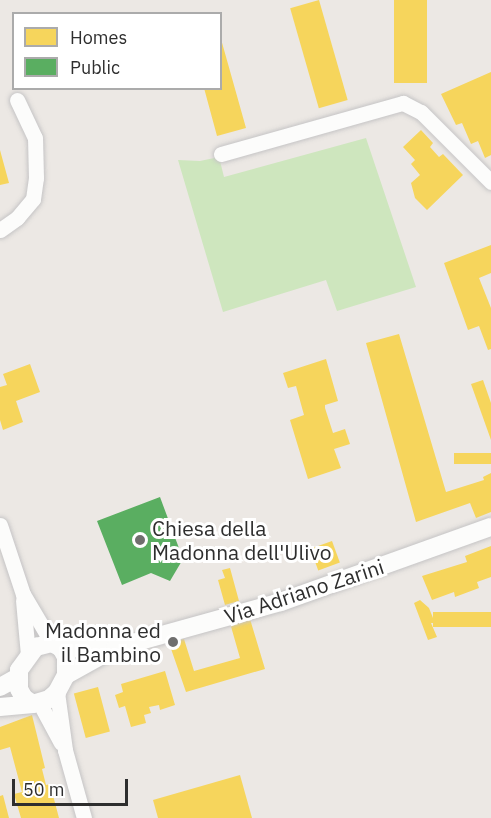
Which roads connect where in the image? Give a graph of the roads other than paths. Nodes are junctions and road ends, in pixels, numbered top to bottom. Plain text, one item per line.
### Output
1 (17, 100) dead end
2 (221, 154) dead end
3 (491, 182) edge
4 (0, 230) edge
5 (0, 525) edge
6 (491, 527) edge
7 (23, 594) junction
8 (56, 646) junction
9 (115, 648) junction
10 (28, 655) junction
11 (66, 675) junction
12 (18, 677) junction
13 (0, 687) edge
14 (57, 692) junction
15 (36, 704) junction
16 (0, 707) edge
17 (65, 750) junction
18 (84, 818) edge

1 - 4 street
2 - 3 street
5 - 7 street
6 - 9 street, Via Adriano Zarini
7 - 8 street
7 - 10 street
8 - 9 street
8 - 10 street
8 - 11 street
9 - 11 street
10 - 12 street
11 - 14 street
12 - 13 street
12 - 15 street
14 - 15 street
14 - 17 street
15 - 16 street
15 - 17 street
17 - 18 street

